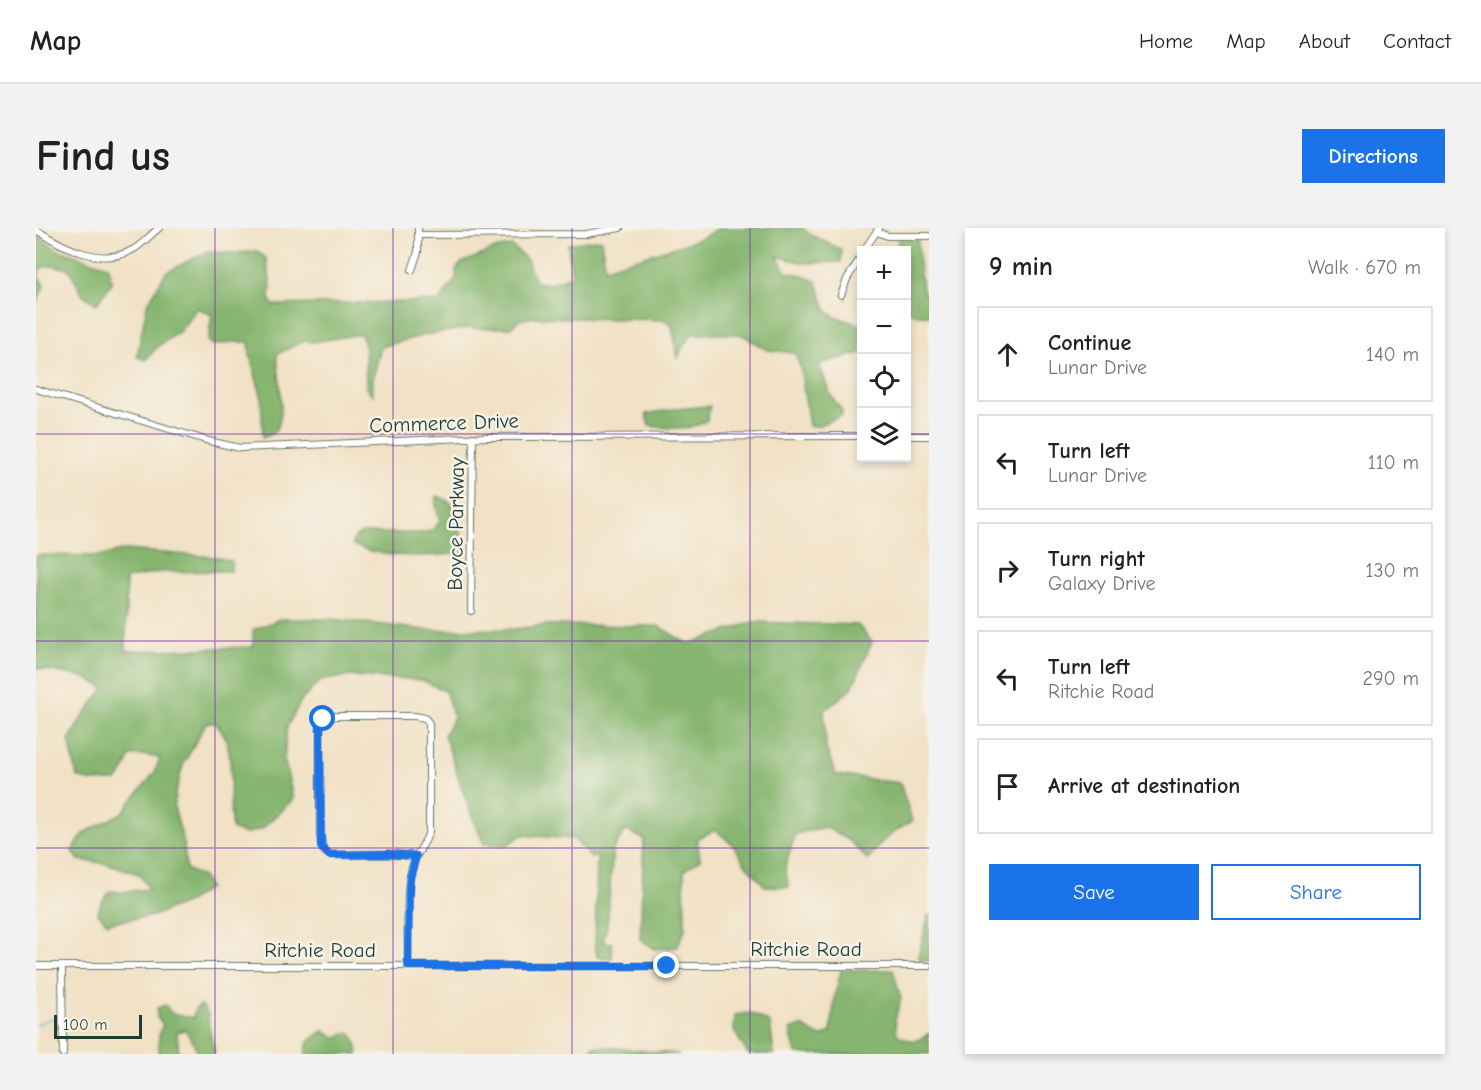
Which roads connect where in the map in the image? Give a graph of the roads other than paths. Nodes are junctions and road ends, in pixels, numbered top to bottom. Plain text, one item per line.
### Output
1 (159, 228) edge
2 (620, 228) edge
3 (36, 230) edge
4 (878, 230) edge
5 (418, 232) edge
6 (929, 236) edge
7 (867, 246) edge
8 (857, 262) edge
9 (412, 270) dead end
10 (841, 295) dead end
11 (36, 389) edge
12 (857, 436) edge
13 (911, 436) edge
14 (929, 436) edge
15 (473, 437) junction
16 (471, 611) dead end
17 (416, 856) junction
18 (36, 966) edge
19 (408, 966) junction
20 (929, 966) edge
21 (62, 967) junction
22 (63, 1054) edge

1 - 3 street
2 - 5 street
4 - 6 street
4 - 7 street
5 - 9 street
8 - 10 street
11 - 15 street, Commerce Drive
12 - 15 street, Commerce Drive
13 - 14 street
15 - 16 street, Boyce Parkway
17 - 17 street
17 - 19 street
18 - 21 street, Ritchie Road
19 - 20 street, Ritchie Road
19 - 21 street, Ritchie Road
21 - 22 street

